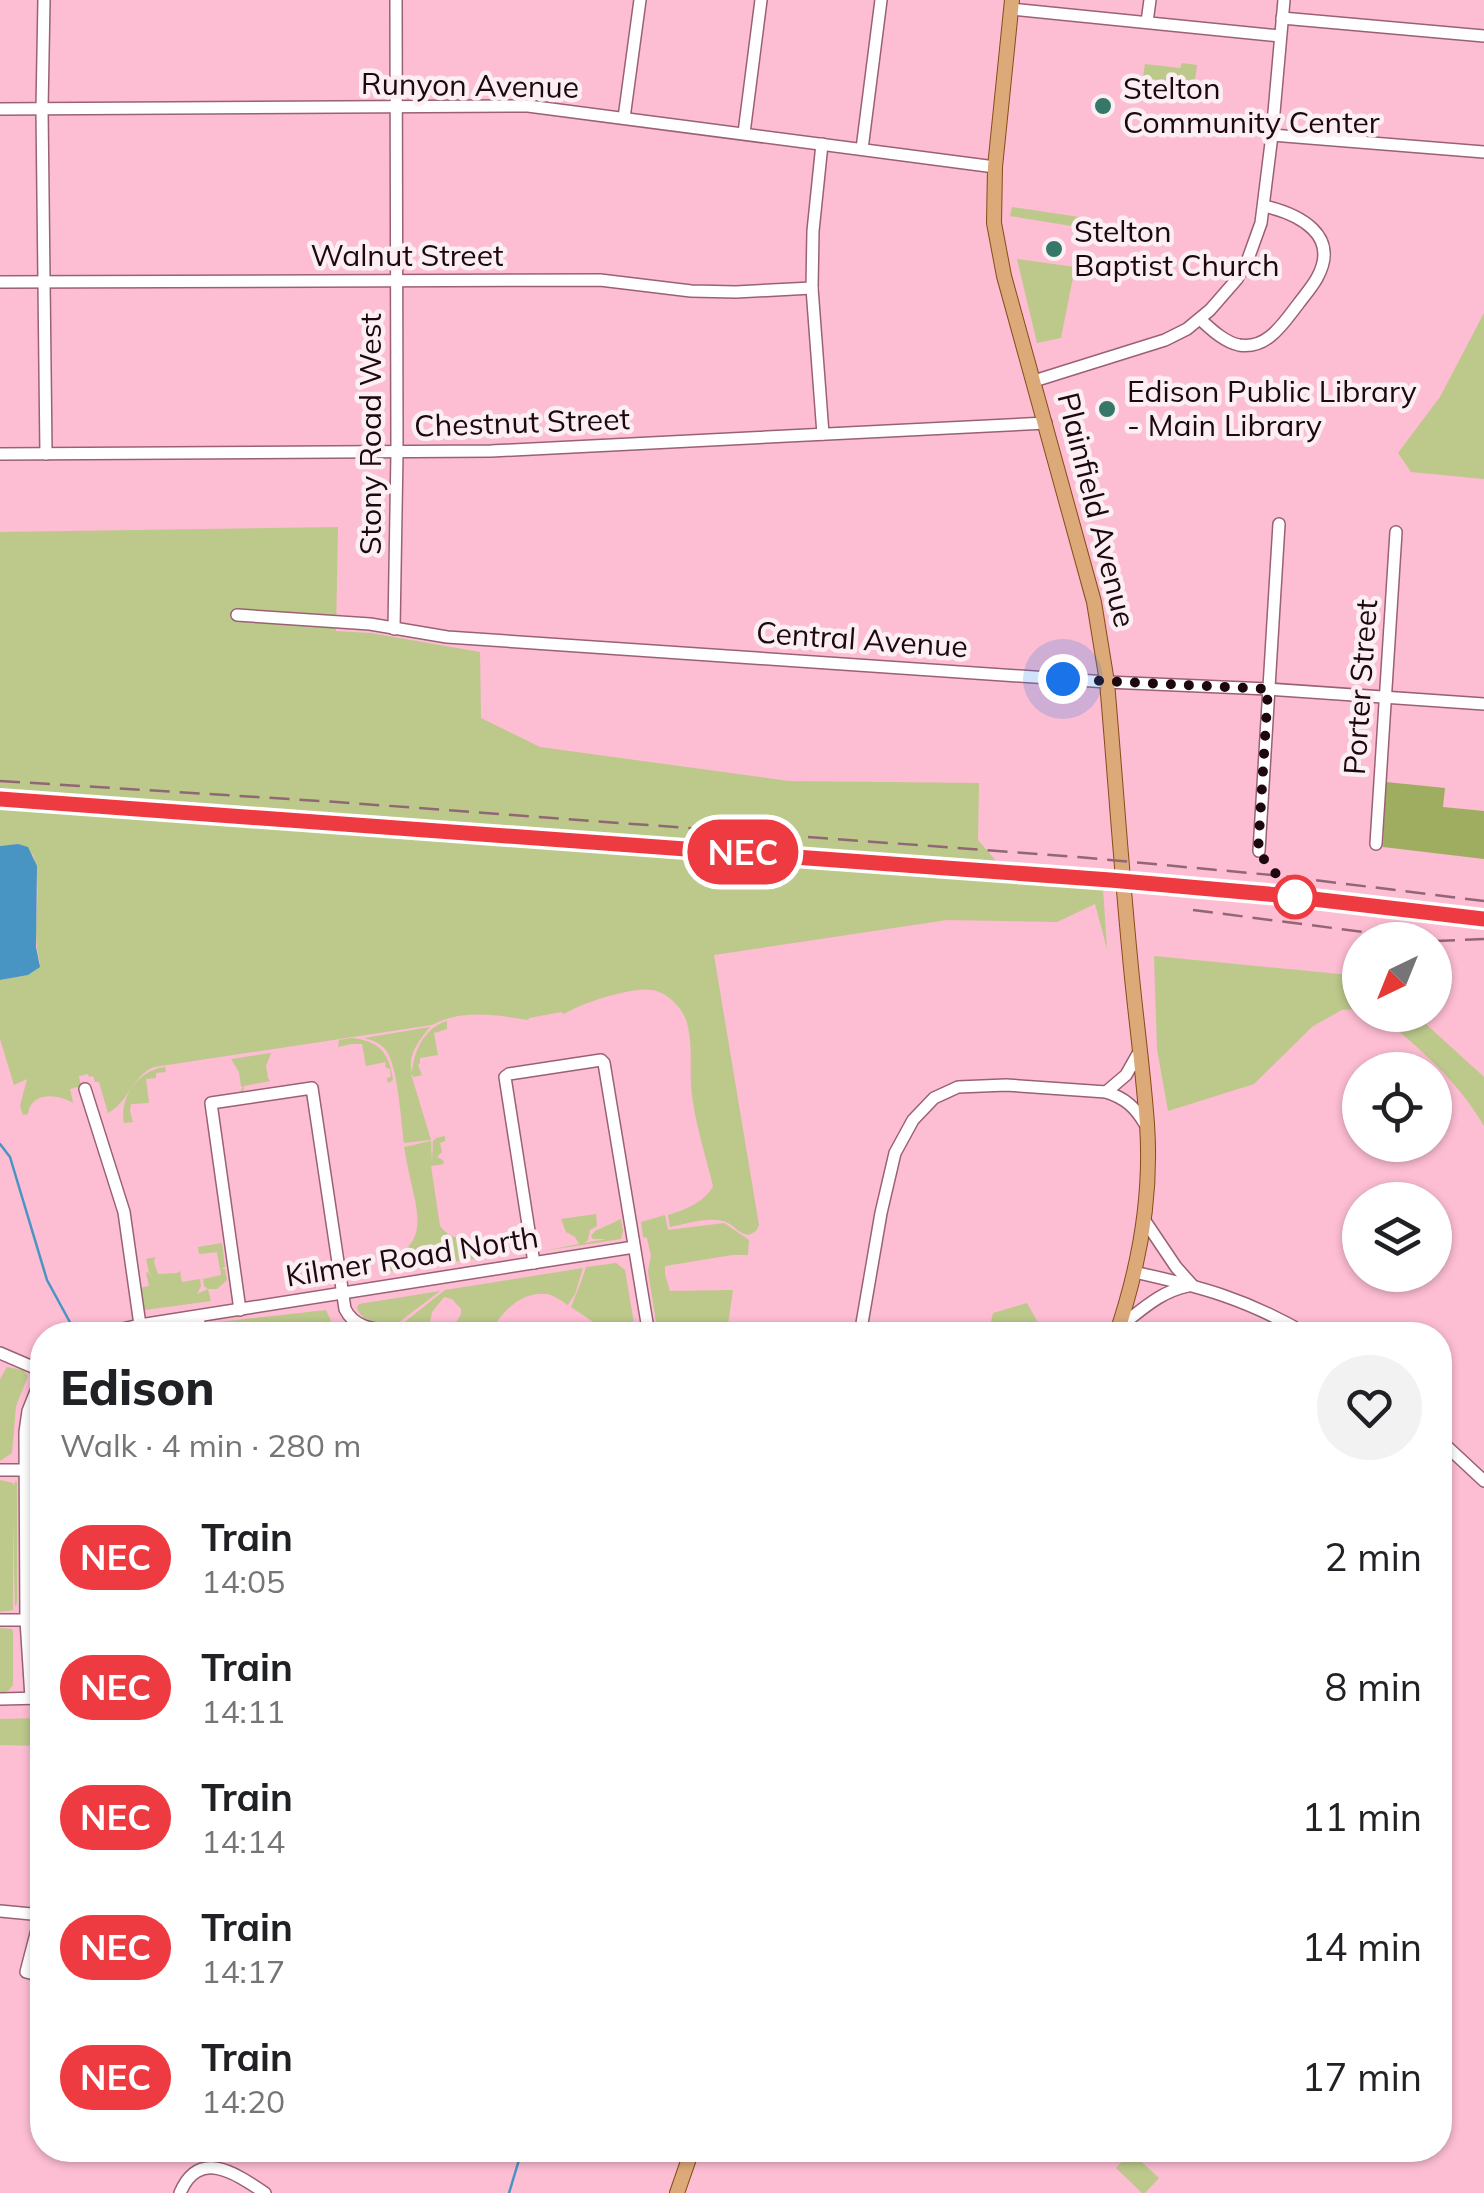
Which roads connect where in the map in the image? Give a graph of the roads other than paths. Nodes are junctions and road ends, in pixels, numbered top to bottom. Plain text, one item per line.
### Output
1 (44, 0) edge
2 (396, 0) edge
3 (640, 0) edge
4 (761, 0) edge
5 (881, 0) edge
6 (1150, 0) edge
7 (1284, 0) edge
8 (1012, 5) edge
9 (1282, 18) junction
10 (1147, 22) junction
11 (1280, 36) junction
12 (1484, 36) edge
13 (397, 108) junction
14 (0, 109) edge
15 (42, 109) junction
16 (624, 118) junction
17 (744, 133) junction
18 (1272, 135) junction
19 (822, 144) junction
20 (862, 149) junction
21 (1484, 152) edge
22 (995, 167) junction
23 (1264, 206) junction
24 (0, 282) edge
25 (44, 282) junction
26 (396, 282) junction
27 (812, 288) junction
28 (1200, 320) junction
29 (1034, 380) junction
30 (1046, 423) junction
31 (823, 434) junction
32 (397, 452) junction
33 (0, 454) edge
34 (46, 454) junction
35 (1279, 524) dead end
36 (1396, 532) dead end
37 (238, 616) dead end
38 (394, 629) junction
39 (1107, 682) junction
40 (1268, 689) junction
41 (1386, 698) junction
42 (1484, 704) edge
43 (1376, 844) dead end
44 (1258, 852) dead end
45 (1138, 1052) junction
46 (84, 1089) dead end
47 (1106, 1092) junction
48 (1147, 1127) junction
49 (1144, 1218) junction
50 (634, 1247) junction
51 (534, 1263) junction
52 (1134, 1272) junction
53 (1192, 1285) junction
54 (342, 1293) junction
55 (240, 1310) junction
56 (198, 1317) junction
57 (140, 1322) edge
58 (162, 1322) edge
59 (199, 1322) edge
60 (356, 1322) edge
61 (647, 1322) edge
62 (862, 1322) edge
63 (1120, 1322) edge
64 (1127, 1322) edge
65 (1284, 1322) edge
66 (0, 1352) edge
67 (30, 1367) edge
68 (30, 1406) edge
69 (1452, 1451) edge
70 (0, 1470) edge
71 (24, 1470) junction
72 (1484, 1481) edge
73 (30, 1495) edge
74 (25, 1496) junction
75 (0, 1620) edge
76 (26, 1620) junction
77 (30, 1648) edge
78 (30, 1698) edge
79 (0, 1699) edge
80 (0, 1911) edge
81 (30, 1914) edge
82 (688, 2162) edge
83 (180, 2193) edge
84 (265, 2193) edge
85 (677, 2193) edge

1 - 15 street
2 - 13 street, Stony Road West
3 - 16 street
4 - 17 street
5 - 20 street
6 - 10 street
7 - 9 street
8 - 10 street
8 - 22 main road, Plainfield Avenue
9 - 11 street
9 - 12 street
10 - 11 street
11 - 18 street
13 - 15 street, Runyon Avenue
13 - 16 street, Runyon Avenue
13 - 26 street, Stony Road West
14 - 15 street, Runyon Avenue
15 - 25 street
16 - 17 street, Runyon Avenue
17 - 19 street, Runyon Avenue
18 - 21 street
18 - 23 street
19 - 20 street, Runyon Avenue
19 - 27 street
20 - 22 street, Runyon Avenue
22 - 29 main road, Plainfield Avenue
23 - 28 street
23 - 28 street
24 - 25 street, Walnut Street
25 - 26 street, Walnut Street
25 - 34 street
26 - 27 street, Walnut Street
26 - 32 street, Stony Road West
27 - 31 street
28 - 29 street
29 - 30 main road, Plainfield Avenue
30 - 31 street, Chestnut Street
30 - 39 main road, Plainfield Avenue
31 - 32 street, Chestnut Street
32 - 34 street, Chestnut Street
32 - 38 street, Stony Road West
33 - 34 street, Chestnut Street
35 - 40 street
36 - 41 street, Porter Street
37 - 38 street, Central Avenue
38 - 39 street, Central Avenue
39 - 40 street, Central Avenue
39 - 45 main road, Plainfield Avenue
40 - 41 street, Central Avenue
40 - 44 street
41 - 42 street, Central Avenue
41 - 43 street, Porter Street
45 - 47 street
45 - 48 main road, Plainfield Avenue
46 - 57 street
47 - 48 street
47 - 62 street
48 - 49 main road, Plainfield Avenue
49 - 52 main road, Plainfield Avenue
49 - 53 street
50 - 51 street, Kilmer Road North
50 - 51 street
50 - 61 street
51 - 54 street, Kilmer Road North
52 - 53 street
52 - 63 main road, Plainfield Avenue
53 - 64 street
53 - 65 street
54 - 55 street, Kilmer Road North
54 - 55 street
54 - 60 street
55 - 56 street, Kilmer Road North
56 - 58 street, Kilmer Road North
56 - 59 street
66 - 67 street
68 - 71 street
69 - 72 street
70 - 71 street
71 - 74 street
73 - 74 street
74 - 76 street
75 - 76 street
76 - 77 street
78 - 79 street
80 - 81 street
82 - 85 main road
83 - 84 street

